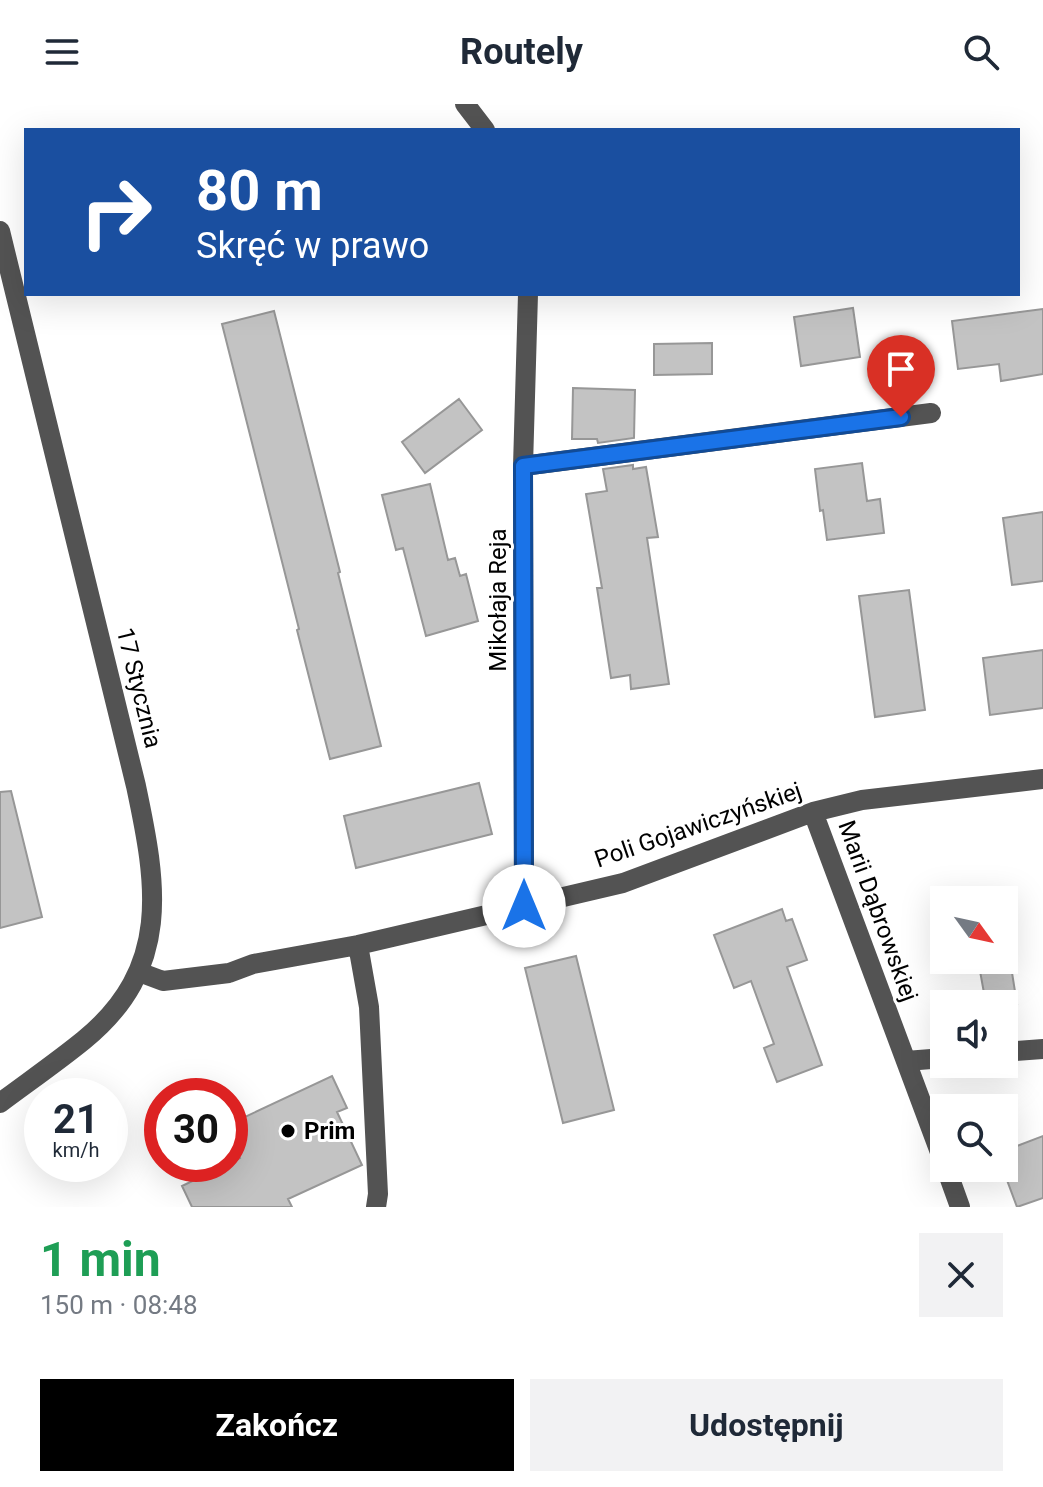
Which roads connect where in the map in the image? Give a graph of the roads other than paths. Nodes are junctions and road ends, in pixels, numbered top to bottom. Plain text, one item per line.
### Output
1 (465, 104) edge
2 (483, 128) edge
3 (0, 231) edge
4 (528, 296) edge
5 (931, 413) dead end
6 (523, 466) junction
7 (1043, 779) edge
8 (813, 812) junction
9 (524, 906) junction
10 (358, 945) junction
11 (139, 972) junction
12 (1043, 1049) edge
13 (1018, 1051) edge
14 (930, 1059) edge
15 (906, 1061) junction
16 (0, 1103) edge
17 (930, 1126) edge
18 (951, 1182) edge
19 (376, 1207) edge
20 (960, 1207) edge

1 - 2 street
3 - 11 street, 17 Stycznia
4 - 6 street, Mikołaja Reja
5 - 6 street
6 - 9 street, Mikołaja Reja
7 - 8 street, Poli Gojawiczyńskiej
8 - 9 street, Poli Gojawiczyńskiej
8 - 15 street, Marii Dąbrowskiej
9 - 10 street, Poli Gojawiczyńskiej
10 - 11 street, Poli Gojawiczyńskiej
10 - 19 street
11 - 16 street, 17 Stycznia
12 - 13 street
14 - 15 street
15 - 17 street, Marii Dąbrowskiej
18 - 20 street, Marii Dąbrowskiej

